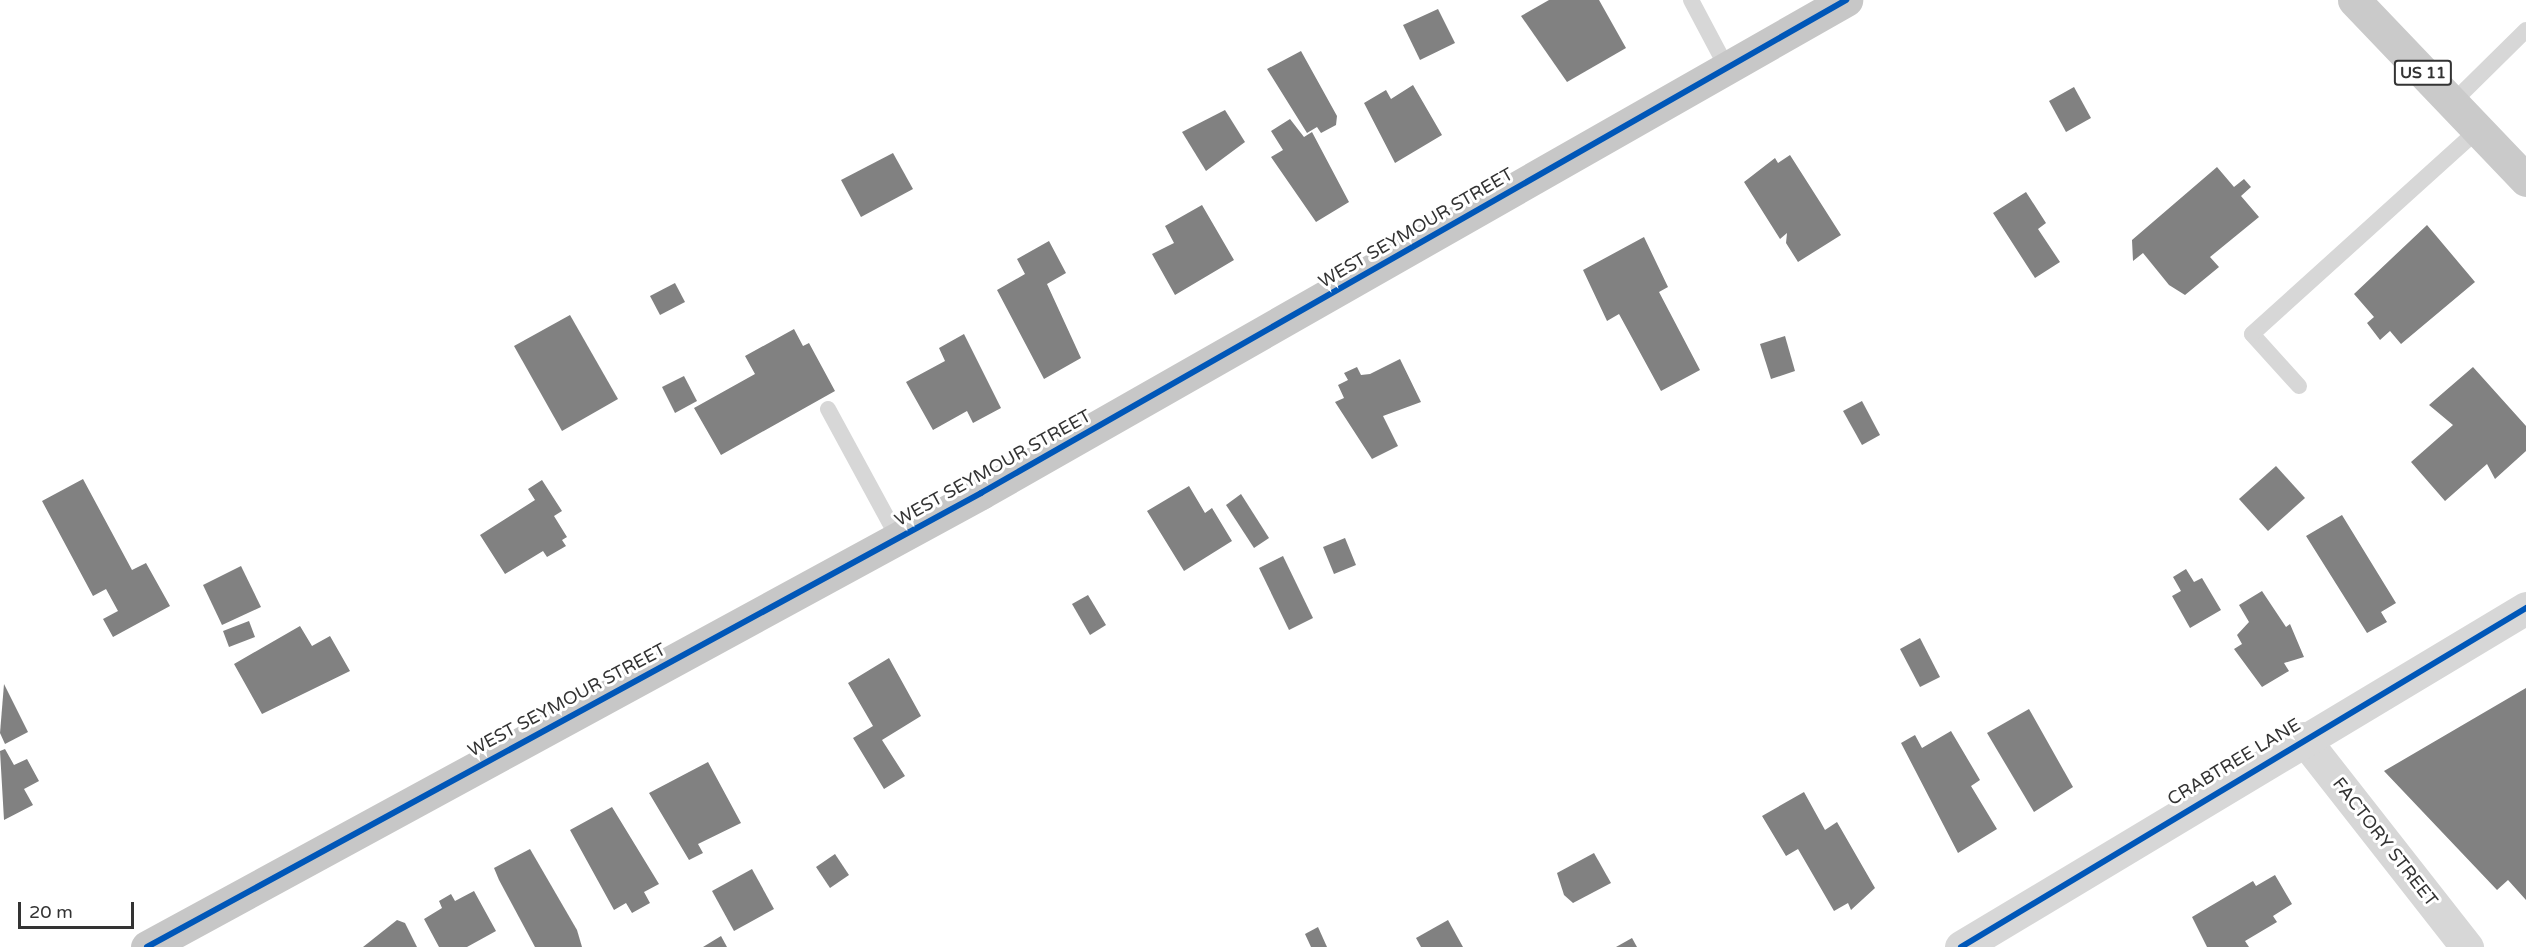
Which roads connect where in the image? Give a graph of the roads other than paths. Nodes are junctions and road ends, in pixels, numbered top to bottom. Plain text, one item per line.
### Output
1 (1691, 0) edge
2 (1846, 0) edge
3 (2354, 0) edge
4 (2526, 30) edge
5 (1727, 68) junction
6 (2452, 103) junction
7 (2478, 130) junction
8 (2526, 180) edge
9 (2299, 386) dead end
10 (828, 409) dead end
11 (898, 538) junction
12 (2526, 608) edge
13 (2303, 738) junction
14 (147, 947) edge
15 (1961, 947) edge
16 (2467, 947) edge

1 - 5 lane
2 - 5 highway, WEST SEYMOUR STREET
3 - 6 main road, US 11
4 - 6 lane
5 - 11 highway, WEST SEYMOUR STREET
6 - 7 main road, US 11
7 - 8 main road, US 11
7 - 9 lane
10 - 11 lane
11 - 14 highway, WEST SEYMOUR STREET
12 - 13 street, CRABTREE LANE
13 - 15 street, CRABTREE LANE
13 - 16 street, FACTORY STREET

